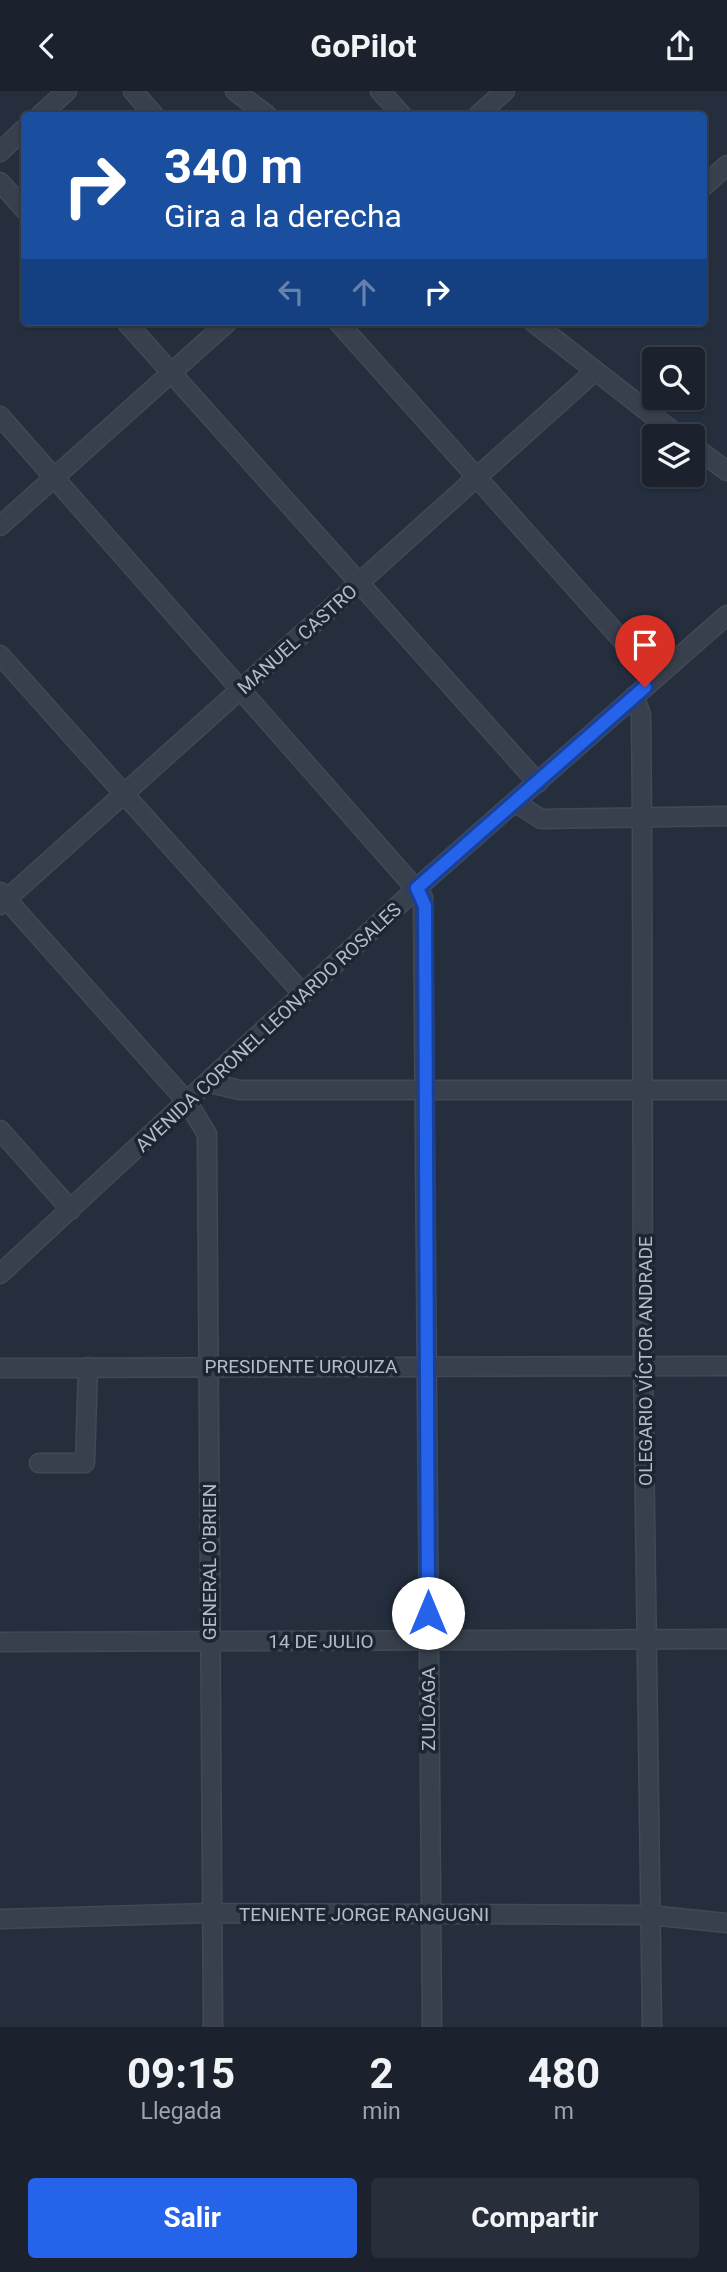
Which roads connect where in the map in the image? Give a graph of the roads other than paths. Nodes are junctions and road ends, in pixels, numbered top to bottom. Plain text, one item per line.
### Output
1 (67, 91) edge
2 (133, 91) edge
3 (235, 91) edge
4 (380, 91) edge
5 (505, 91) edge
6 (43, 112) edge
7 (152, 112) edge
8 (263, 112) edge
9 (399, 112) edge
10 (481, 112) edge
11 (21, 132) edge
12 (0, 152) edge
13 (727, 165) edge
14 (0, 182) edge
15 (707, 183) edge
16 (21, 206) edge
17 (130, 326) edge
18 (224, 326) edge
19 (342, 326) edge
20 (544, 326) edge
21 (594, 372) junction
22 (172, 373) junction
23 (0, 416) edge
24 (663, 424) edge
25 (705, 455) edge
26 (727, 471) edge
27 (476, 476) junction
28 (55, 477) junction
29 (0, 526) edge
30 (359, 585) junction
31 (727, 615) edge
32 (0, 655) edge
33 (655, 677) junction
34 (241, 689) junction
35 (634, 696) junction
36 (538, 783) junction
37 (124, 795) junction
38 (516, 803) junction
39 (642, 816) junction
40 (727, 816) edge
41 (417, 888) junction
42 (2, 899) edge
43 (303, 994) junction
44 (210, 1083) junction
45 (727, 1090) edge
46 (645, 1091) junction
47 (424, 1092) junction
48 (188, 1103) junction
49 (0, 1130) edge
50 (71, 1210) junction
51 (0, 1274) edge
52 (428, 1366) junction
53 (643, 1366) junction
54 (727, 1366) edge
55 (88, 1367) junction
56 (208, 1367) junction
57 (0, 1368) edge
58 (39, 1463) dead end
59 (648, 1639) junction
60 (727, 1639) edge
61 (428, 1640) junction
62 (209, 1641) junction
63 (0, 1642) edge
64 (211, 1913) junction
65 (429, 1915) junction
66 (650, 1915) junction
67 (0, 1919) edge
68 (727, 1923) edge
69 (213, 2027) edge
70 (432, 2027) edge
71 (652, 2027) edge

1 - 6 street
2 - 7 street
3 - 8 street
4 - 9 street
5 - 10 street
11 - 12 street
13 - 15 street
14 - 16 street
17 - 22 street
18 - 22 street
19 - 27 street
20 - 21 street
21 - 24 street
21 - 27 street, MANUEL CASTRO
22 - 28 street
22 - 30 street
23 - 28 street
25 - 26 street
27 - 30 street, MANUEL CASTRO
27 - 33 street
28 - 29 street
28 - 34 street
30 - 34 street, MANUEL CASTRO
30 - 36 street
31 - 33 street, AVENIDA CORONEL LEONARDO ROSALES
32 - 37 street
33 - 35 street, AVENIDA CORONEL LEONARDO ROSALES
34 - 37 street, MANUEL CASTRO
34 - 41 street
35 - 36 street, AVENIDA CORONEL LEONARDO ROSALES
35 - 39 street, OLEGARIO VÍCTOR ANDRADE
36 - 38 street, AVENIDA CORONEL LEONARDO ROSALES
37 - 42 street, MANUEL CASTRO
37 - 43 street
38 - 39 street
38 - 41 street, AVENIDA CORONEL LEONARDO ROSALES
39 - 40 street
39 - 46 street, OLEGARIO VÍCTOR ANDRADE
41 - 43 street, AVENIDA CORONEL LEONARDO ROSALES
41 - 47 street, ZULOAGA
42 - 48 street, GENERAL O'BRIEN
43 - 44 street, AVENIDA CORONEL LEONARDO ROSALES
44 - 47 street
44 - 48 street, AVENIDA CORONEL LEONARDO ROSALES
45 - 46 street
46 - 47 street
46 - 53 street, OLEGARIO VÍCTOR ANDRADE
47 - 52 street, ZULOAGA
48 - 50 street, AVENIDA CORONEL LEONARDO ROSALES
48 - 56 street, GENERAL O'BRIEN
49 - 50 street
50 - 51 street, AVENIDA CORONEL LEONARDO ROSALES
52 - 53 street, PRESIDENTE URQUIZA
52 - 56 street, PRESIDENTE URQUIZA
52 - 61 street, ZULOAGA
53 - 54 street, PRESIDENTE URQUIZA
53 - 59 street, OLEGARIO VÍCTOR ANDRADE
55 - 56 street, PRESIDENTE URQUIZA
55 - 57 street, PRESIDENTE URQUIZA
55 - 58 street
56 - 62 street, GENERAL O'BRIEN
59 - 60 street, 14 DE JULIO
59 - 61 street, 14 DE JULIO
59 - 66 street, OLEGARIO VÍCTOR ANDRADE
61 - 62 street, 14 DE JULIO
61 - 65 street, ZULOAGA
62 - 63 street, 14 DE JULIO
62 - 64 street, GENERAL O'BRIEN
64 - 65 street, TENIENTE JORGE RANGUGNI
64 - 67 street, TENIENTE JORGE RANGUGNI
64 - 69 street, GENERAL O'BRIEN
65 - 66 street, TENIENTE JORGE RANGUGNI
65 - 70 street, ZULOAGA
66 - 68 street, TENIENTE JORGE RANGUGNI
66 - 71 street, OLEGARIO VÍCTOR ANDRADE

